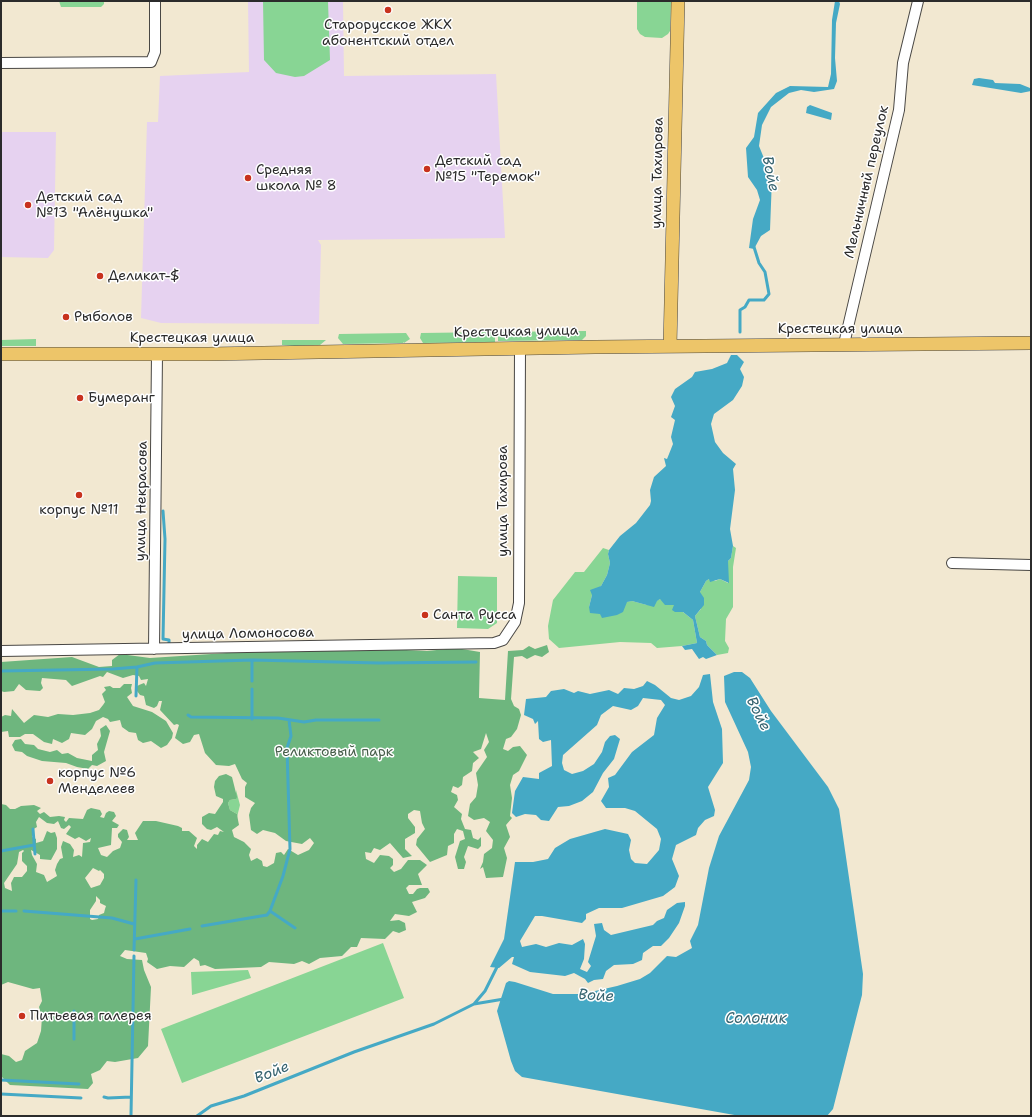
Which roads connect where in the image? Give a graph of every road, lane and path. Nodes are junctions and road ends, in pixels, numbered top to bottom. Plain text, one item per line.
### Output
1 (155, 1) edge
2 (678, 1) edge
3 (918, 1) edge
4 (1, 64) edge
5 (1031, 343) edge
6 (844, 344) junction
7 (670, 346) junction
8 (520, 348) junction
9 (1, 354) edge
10 (157, 354) junction
11 (952, 563) dead end
12 (1031, 565) edge
13 (494, 643) joint
14 (154, 649) junction
15 (1, 651) edge

1 - 4 street
2 - 7 main road, улица Тахирова
3 - 6 street, Мельничный переулок
5 - 6 main road, Крестецкая улица
6 - 7 main road, Крестецкая улица
7 - 8 main road, Крестецкая улица
8 - 10 main road, Крестецкая улица
8 - 13 street, улица Тахирова
9 - 10 main road, Крестецкая улица
10 - 14 street, улица Некрасова
11 - 12 street
13 - 14 street, улица Ломоносова
14 - 15 street, улица Ломоносова

